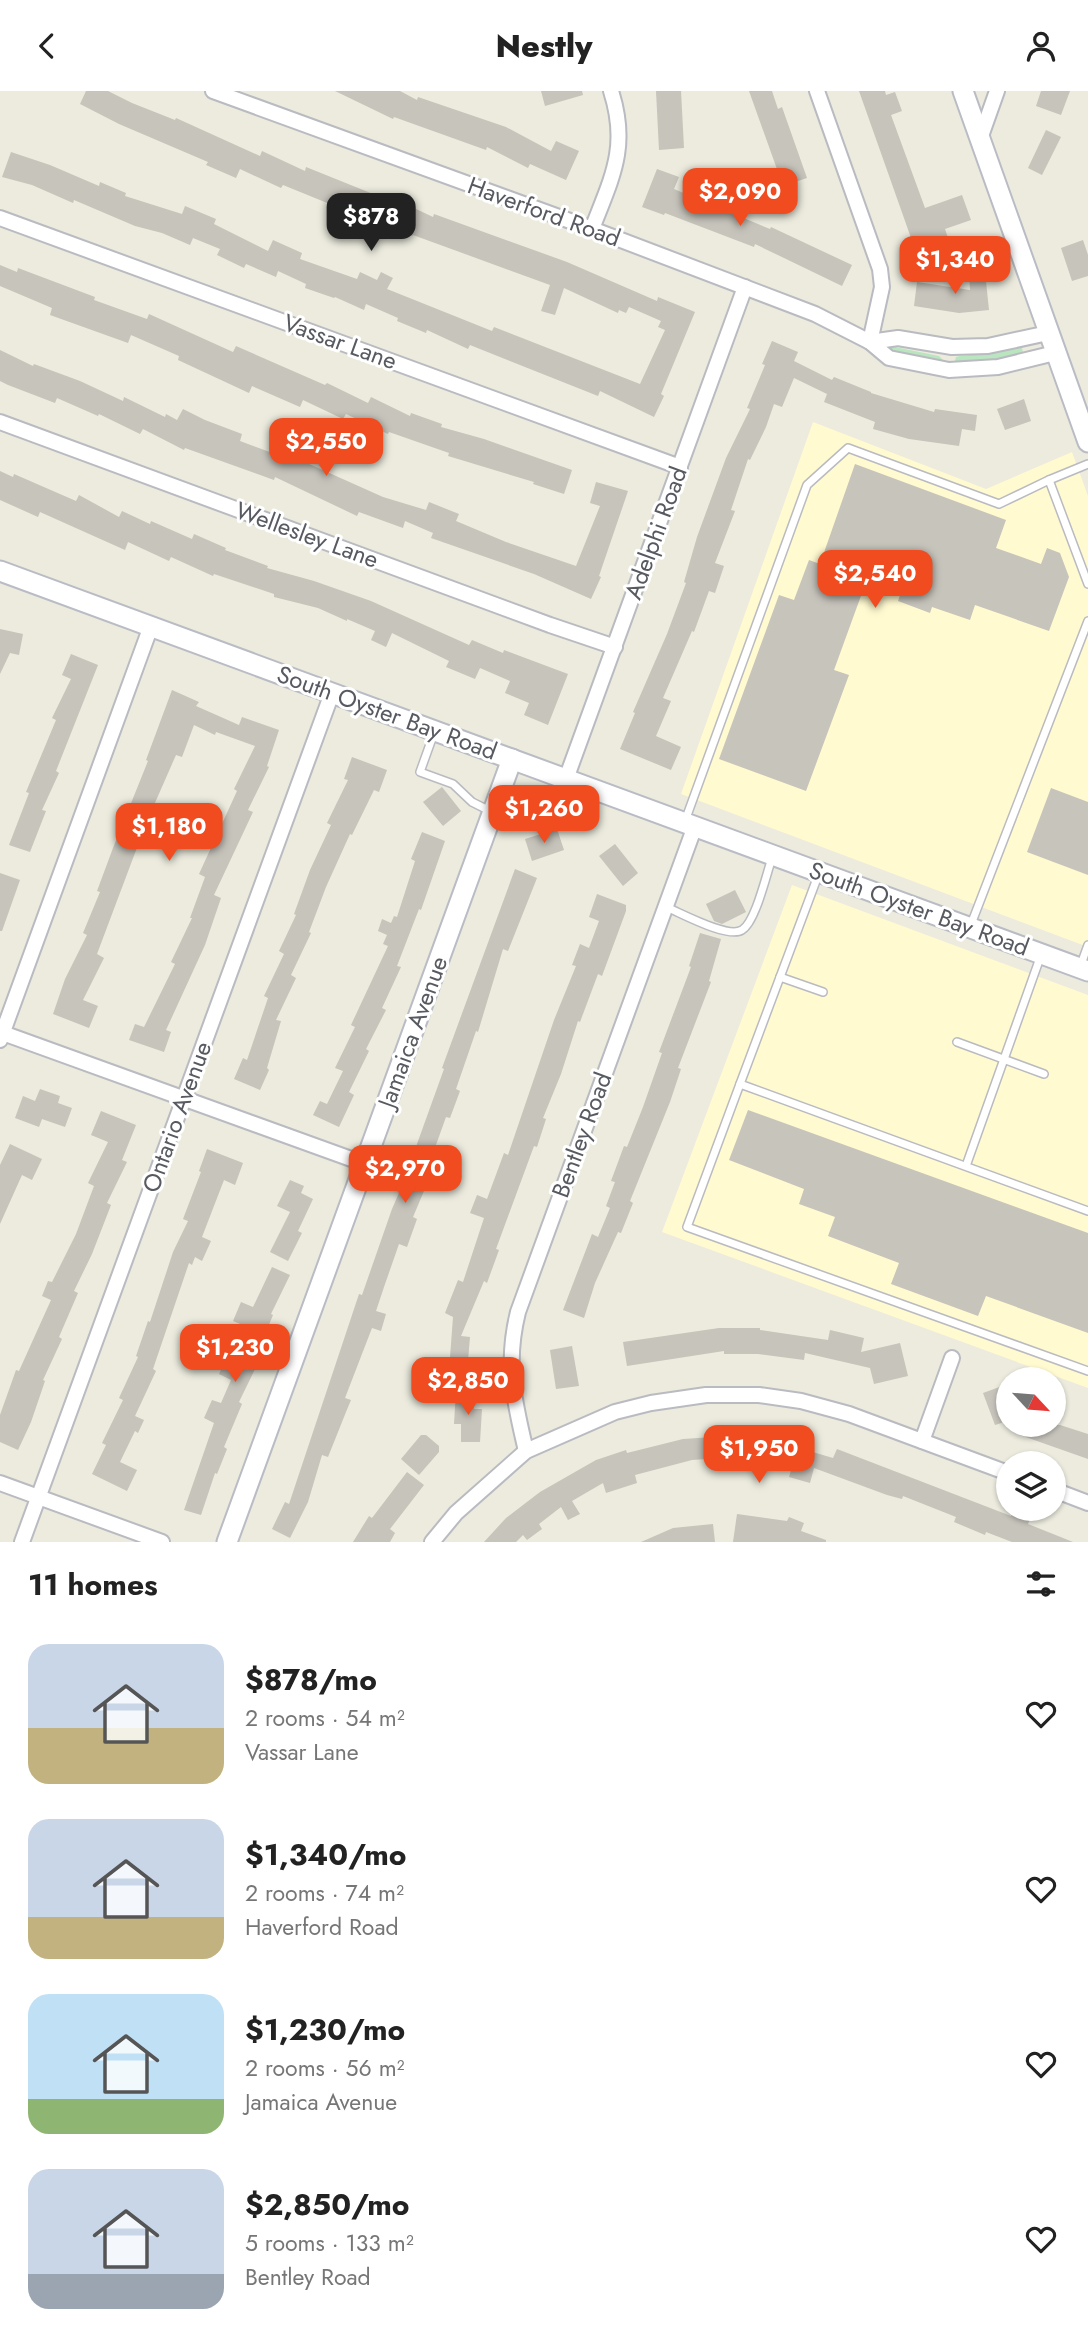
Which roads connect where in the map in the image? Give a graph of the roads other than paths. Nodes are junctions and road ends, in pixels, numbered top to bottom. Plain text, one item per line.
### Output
1 (213, 91) edge
2 (611, 91) edge
3 (817, 91) edge
4 (963, 91) edge
5 (998, 91) edge
6 (980, 139) junction
7 (0, 218) edge
8 (592, 229) junction
9 (745, 286) junction
10 (1048, 333) junction
11 (870, 342) junction
12 (952, 347) junction
13 (1055, 353) junction
14 (949, 370) junction
15 (0, 422) edge
16 (1086, 424) edge
17 (1088, 464) edge
18 (680, 467) junction
19 (1049, 480) junction
20 (0, 571) edge
21 (1088, 584) edge
22 (1088, 621) edge
23 (151, 626) junction
24 (615, 647) junction
25 (332, 692) junction
26 (435, 730) junction
27 (512, 759) junction
28 (566, 779) junction
29 (493, 813) junction
30 (690, 824) junction
31 (773, 855) junction
32 (819, 872) junction
33 (666, 907) junction
34 (969, 928) junction
35 (1088, 945) edge
36 (1041, 954) junction
37 (1084, 970) edge
38 (780, 977) junction
39 (823, 992) dead end
40 (1, 1035) edge
41 (957, 1042) dead end
42 (1004, 1059) junction
43 (1044, 1074) dead end
44 (740, 1084) junction
45 (184, 1098) junction
46 (365, 1164) junction
47 (966, 1167) junction
48 (1088, 1211) edge
49 (952, 1358) dead end
50 (1088, 1371) edge
51 (922, 1441) junction
52 (526, 1451) junction
53 (996, 1469) edge
54 (0, 1483) edge
55 (1066, 1495) edge
56 (38, 1497) junction
57 (1088, 1503) edge
58 (22, 1542) edge
59 (162, 1542) edge
60 (227, 1542) edge
61 (432, 1542) edge

1 - 8 street, Haverford Road
2 - 8 street
3 - 11 street
4 - 6 main road
5 - 6 street
6 - 10 main road
7 - 18 street, Vassar Lane
8 - 9 street, Haverford Road
9 - 11 street, Haverford Road
9 - 18 street, Adelphi Road
10 - 12 street
10 - 13 main road
11 - 12 street
11 - 14 street, Haverford Road
12 - 14 lane
13 - 14 street, Haverford Road
13 - 16 main road
15 - 24 street, Wellesley Lane
17 - 19 lane
18 - 24 street, Adelphi Road
19 - 21 lane
19 - 30 lane
20 - 23 main road, South Oyster Bay Road
22 - 34 lane
23 - 25 main road, South Oyster Bay Road
23 - 40 street
24 - 28 street, Adelphi Road
25 - 26 main road, South Oyster Bay Road
25 - 45 street, Ontario Avenue
26 - 27 main road, South Oyster Bay Road
26 - 29 lane
27 - 28 main road, South Oyster Bay Road
27 - 29 main road, Jamaica Avenue
28 - 30 main road, South Oyster Bay Road
29 - 46 main road, Jamaica Avenue
30 - 31 main road, South Oyster Bay Road
30 - 33 street, Bentley Road
31 - 32 main road, South Oyster Bay Road
31 - 33 lane
32 - 34 main road, South Oyster Bay Road
32 - 38 lane
33 - 52 street, Bentley Road
34 - 36 main road, South Oyster Bay Road
35 - 37 lane
36 - 37 main road, South Oyster Bay Road
36 - 42 lane
38 - 39 lane
38 - 44 lane
40 - 45 street
41 - 42 lane
42 - 43 lane
42 - 47 lane
44 - 47 lane
44 - 50 lane
45 - 46 street
45 - 56 street, Ontario Avenue
46 - 60 main road, Jamaica Avenue
47 - 48 lane
49 - 51 street
51 - 52 street
51 - 53 street
52 - 61 street
54 - 56 street
55 - 57 street
56 - 58 street, Ontario Avenue
56 - 59 street

